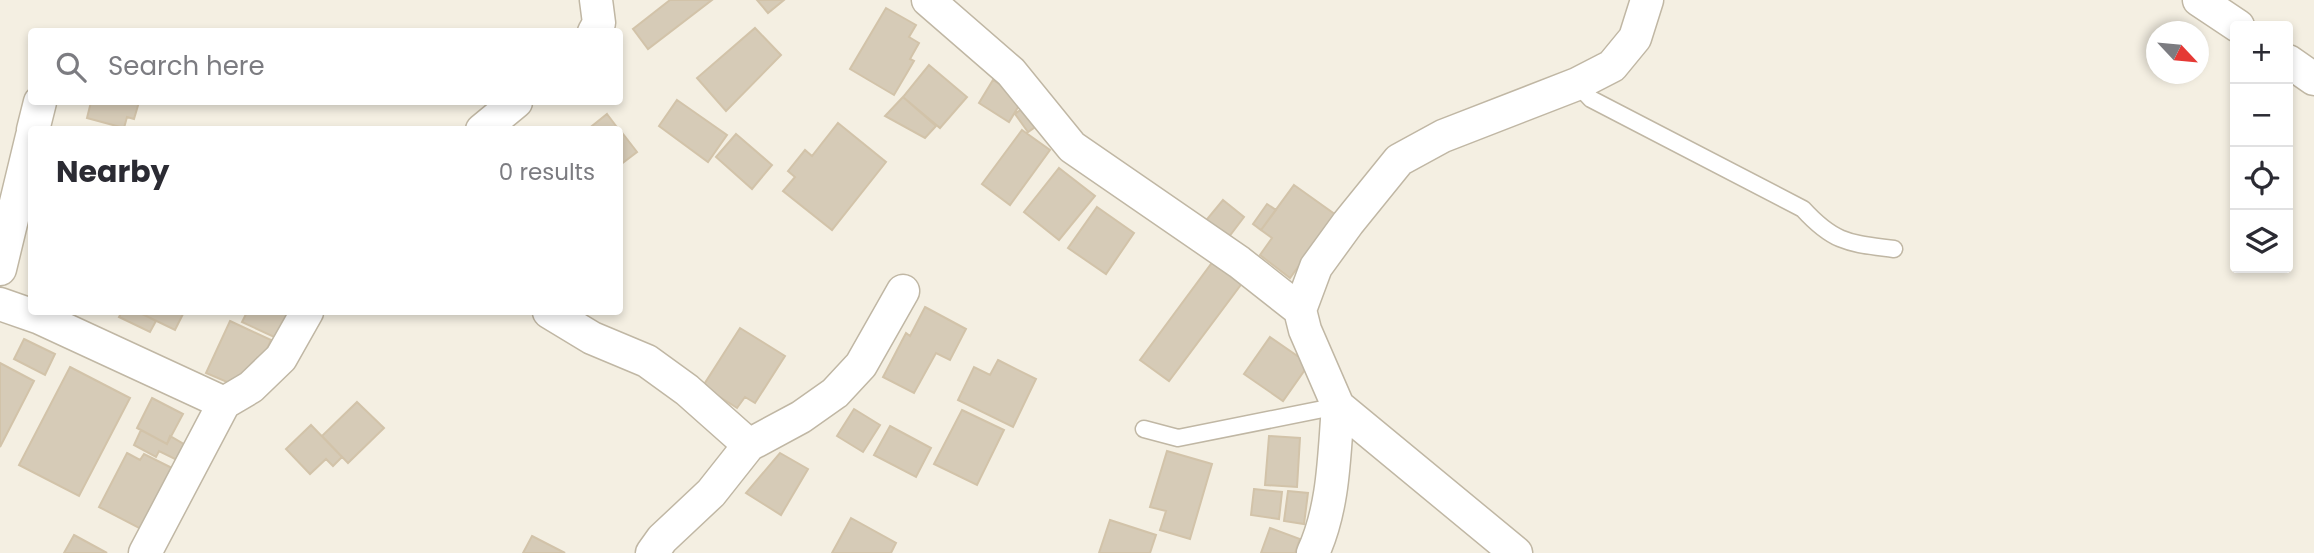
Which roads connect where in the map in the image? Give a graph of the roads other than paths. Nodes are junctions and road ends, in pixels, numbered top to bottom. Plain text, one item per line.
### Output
1 (596, 0) edge
2 (928, 0) edge
3 (1647, 0) edge
4 (2199, 0) edge
5 (2230, 21) edge
6 (596, 28) edge
7 (2293, 64) edge
8 (2314, 79) edge
9 (1577, 84) junction
10 (39, 105) edge
11 (512, 105) edge
12 (34, 126) edge
13 (487, 126) edge
14 (28, 152) edge
15 (1894, 249) dead end
16 (0, 268) edge
17 (903, 291) dead end
18 (0, 304) edge
19 (1300, 310) junction
20 (28, 314) edge
21 (31, 315) edge
22 (305, 315) edge
23 (554, 315) edge
24 (224, 402) junction
25 (1338, 406) junction
26 (1144, 429) dead end
27 (749, 445) junction
28 (145, 553) edge
29 (652, 553) edge
30 (1313, 553) edge
31 (1517, 553) edge

1 - 6 street
2 - 19 street
3 - 9 street
4 - 5 street
7 - 8 street
9 - 15 lane
9 - 19 street
10 - 12 street
11 - 13 street
14 - 16 street
17 - 27 street
18 - 20 street
19 - 25 street
21 - 24 street
22 - 24 street
23 - 27 street
24 - 28 street
25 - 26 lane
25 - 30 street
25 - 31 street
27 - 29 street

